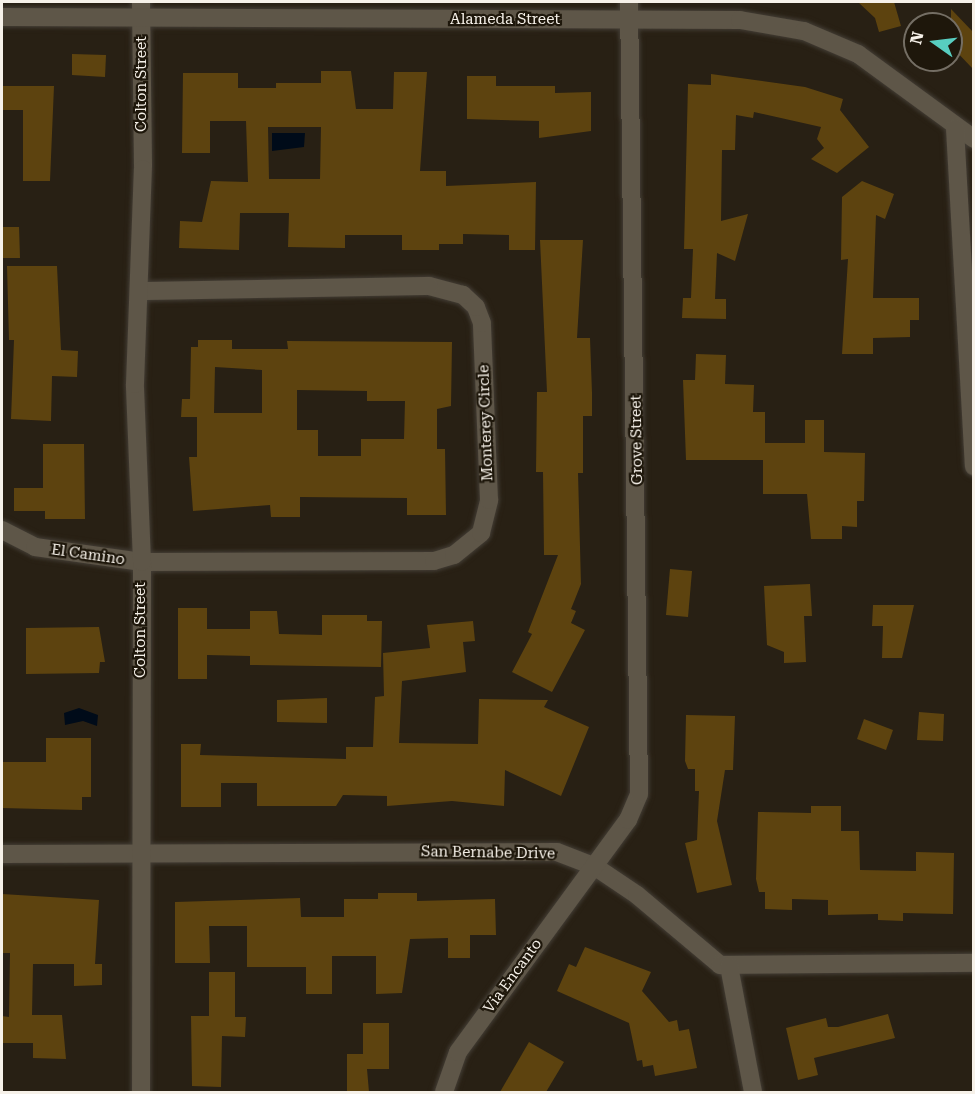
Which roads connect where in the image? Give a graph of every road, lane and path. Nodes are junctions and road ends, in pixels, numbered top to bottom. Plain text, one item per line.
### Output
1 (629, 2) edge
2 (141, 10) edge
3 (2, 16) edge
4 (629, 20) junction
5 (955, 128) junction
6 (974, 139) edge
7 (141, 291) junction
8 (974, 466) edge
9 (2, 530) edge
10 (142, 561) junction
11 (140, 850) junction
12 (2, 854) edge
13 (594, 866) junction
14 (974, 963) edge
15 (729, 966) junction
16 (141, 1092) edge
17 (444, 1092) edge
18 (753, 1092) edge

1 - 4 street, Grove Street
2 - 3 street, Alameda Street
2 - 4 street, Alameda Street
2 - 7 street, Colton Street
4 - 5 street, Alameda Street
4 - 13 street, Grove Street
5 - 6 street, Alameda Street
5 - 8 street
7 - 10 street, Colton Street
7 - 10 street, Monterey Circle
9 - 10 street, El Camino
10 - 11 street, Colton Street
11 - 12 street, San Bernabe Drive
11 - 13 street, San Bernabe Drive
11 - 16 street, Colton Street
13 - 15 street, San Bernabe Drive
13 - 17 street, Via Encanto
14 - 15 street, San Bernabe Drive
15 - 18 street

